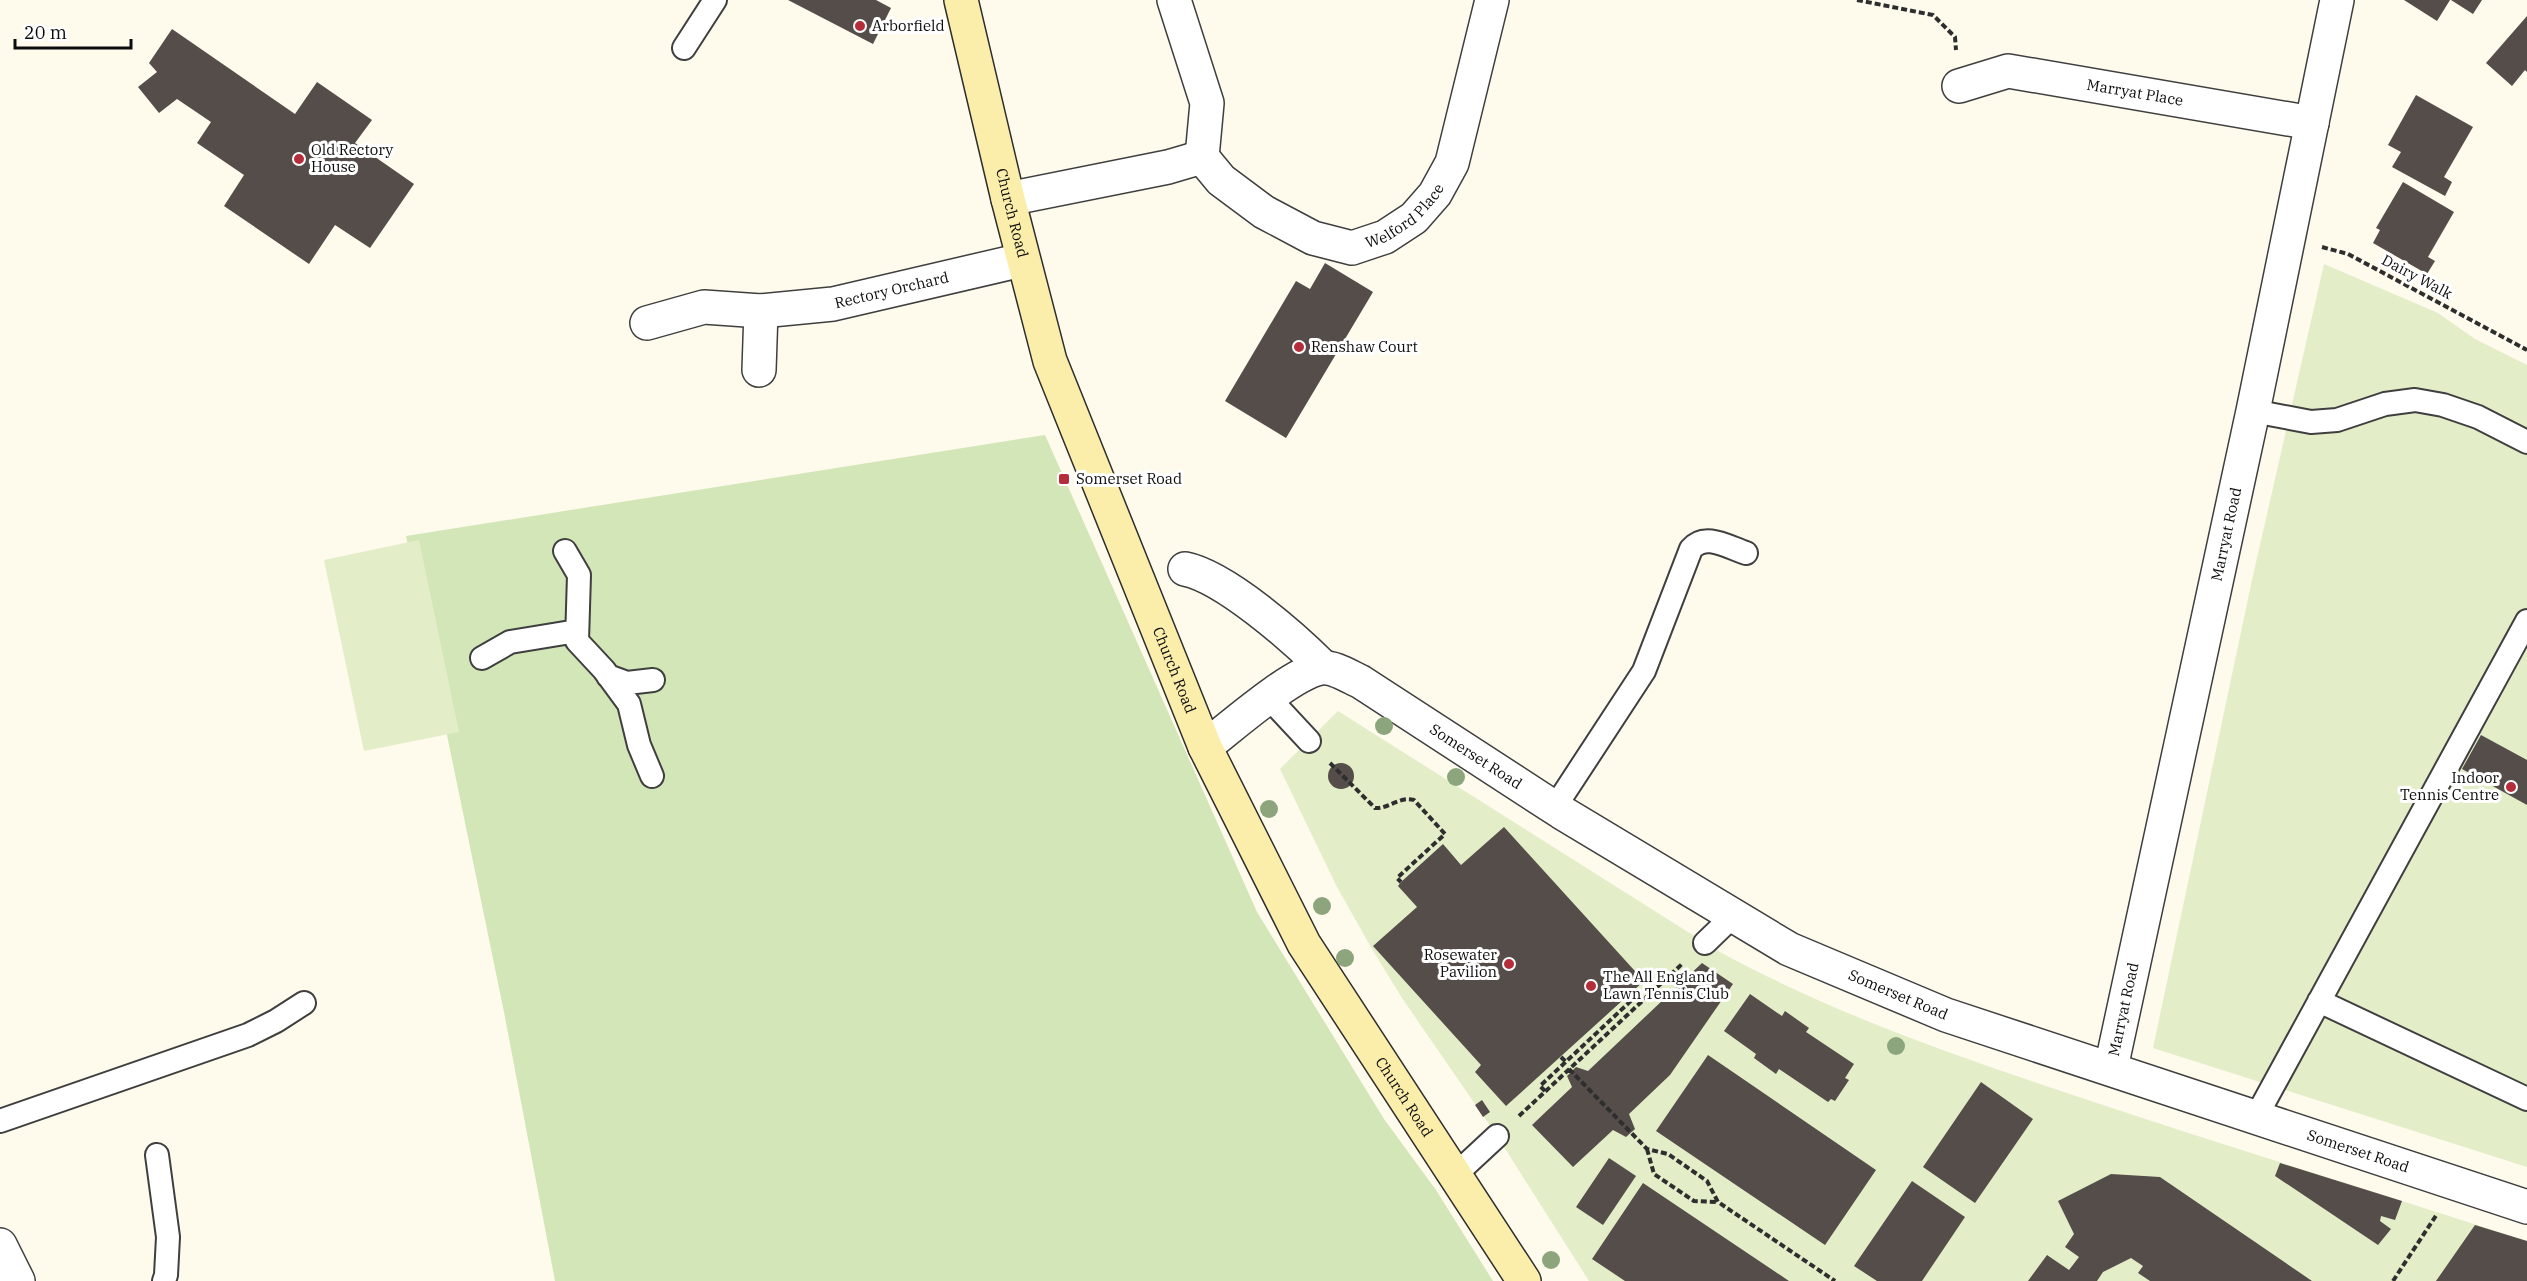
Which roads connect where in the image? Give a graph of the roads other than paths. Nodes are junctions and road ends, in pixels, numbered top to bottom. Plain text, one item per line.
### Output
1 (715, 0) edge
2 (961, 0) edge
3 (1173, 0) edge
4 (1492, 0) edge
5 (2337, 0) edge
6 (684, 48) dead end
7 (1959, 86) road end
8 (2312, 123) junction
9 (1202, 157) junction
10 (1008, 200) junction
11 (1023, 260) junction
12 (761, 311) junction
13 (647, 323) dead end
14 (759, 370) dead end
15 (2253, 411) junction
16 (2527, 442) edge
17 (565, 551) dead end
18 (1746, 553) dead end
19 (1185, 569) dead end
20 (2527, 621) edge
21 (577, 631) junction
22 (482, 658) dead end
23 (1323, 667) junction
24 (608, 676) junction
25 (653, 680) dead end
26 (1269, 698) junction
27 (1309, 741) road end
28 (1205, 747) junction
29 (651, 776) dead end
30 (1555, 807) junction
31 (1734, 915) junction
32 (1705, 943) road end
33 (2319, 1002) junction
34 (304, 1003) dead end
35 (2110, 1068) junction
36 (2527, 1099) edge
37 (2256, 1117) junction
38 (0, 1121) edge
39 (1497, 1136) road end
40 (157, 1155) dead end
41 (1455, 1175) junction
42 (2527, 1207) edge
43 (0, 1245) edge
44 (18, 1281) edge
45 (164, 1281) edge
46 (1524, 1281) edge

1 - 6 lane
2 - 10 street, Church Road
3 - 9 street
4 - 9 street, Welford Place
5 - 8 street, Marryat Road
7 - 8 street, Marryat Place
8 - 15 street, Marryat Road
9 - 10 street
10 - 11 street, Church Road
11 - 12 street, Rectory Orchard
11 - 28 street, Church Road
12 - 13 street, Rectory Orchard
12 - 14 street
15 - 16 lane
15 - 35 street, Marryat Road
17 - 21 lane
18 - 30 lane
19 - 23 street, Somerset Road
20 - 33 lane
21 - 22 lane
21 - 24 lane
23 - 26 street
23 - 30 street, Somerset Road
24 - 25 lane
24 - 29 lane
26 - 27 lane
26 - 28 street
28 - 41 street, Church Road
30 - 31 street, Somerset Road
31 - 32 lane
31 - 35 street, Somerset Road
33 - 36 lane
33 - 37 lane
34 - 38 lane
35 - 37 street, Somerset Road
37 - 42 street, Somerset Road
39 - 41 lane
40 - 45 lane
41 - 46 street, Church Road
43 - 44 street

